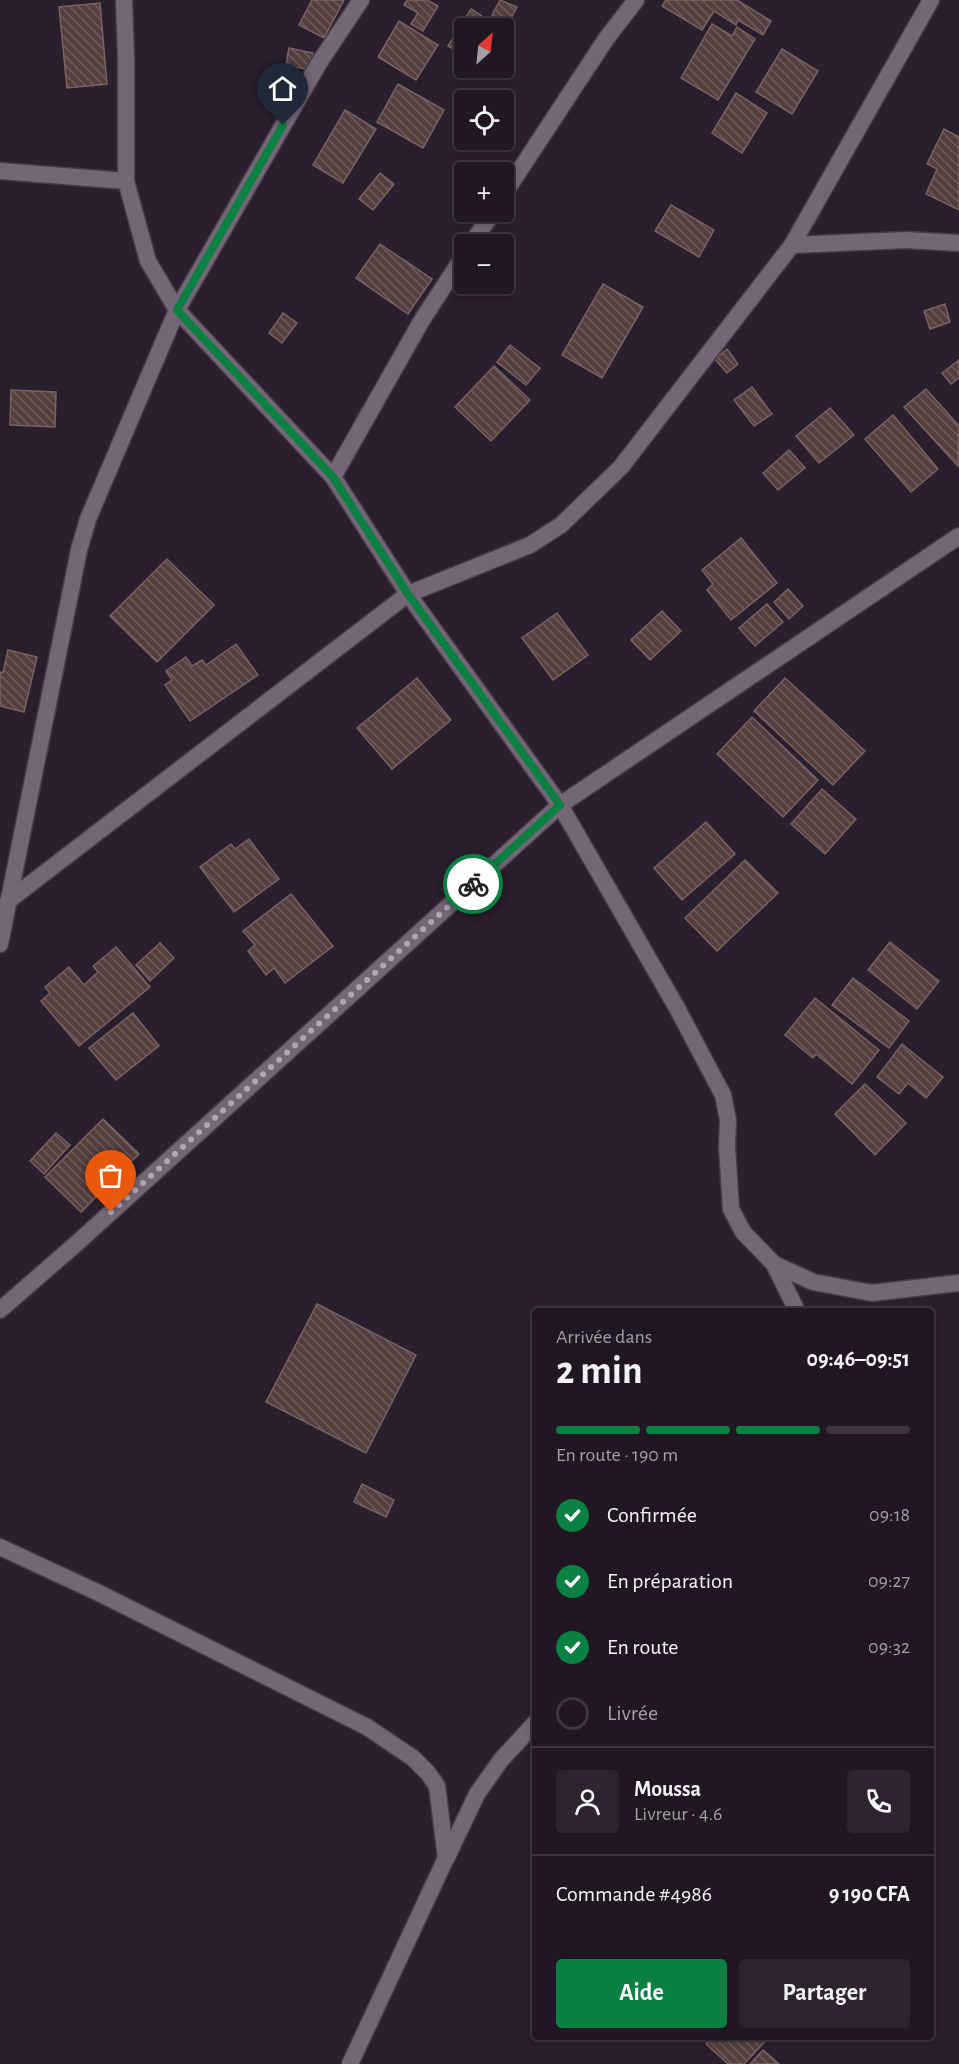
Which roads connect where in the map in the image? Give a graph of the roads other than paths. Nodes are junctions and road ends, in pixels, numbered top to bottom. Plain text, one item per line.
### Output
1 (124, 0) edge
2 (361, 0) edge
3 (636, 0) edge
4 (931, 0) edge
5 (0, 171) edge
6 (514, 179) edge
7 (126, 181) junction
8 (959, 243) edge
9 (792, 244) junction
10 (454, 271) edge
11 (177, 310) junction
12 (333, 477) junction
13 (959, 536) edge
14 (408, 594) junction
15 (560, 805) junction
16 (8, 901) junction
17 (0, 944) edge
18 (774, 1264) junction
19 (959, 1282) edge
20 (796, 1308) edge
21 (0, 1310) edge
22 (0, 1547) edge
23 (532, 1726) edge
24 (446, 1858) junction
25 (350, 2064) edge

1 - 7 street
2 - 11 street
3 - 6 street
4 - 9 street
5 - 7 street
7 - 11 street
8 - 9 street
9 - 14 street
10 - 12 street
11 - 12 street
11 - 16 street
12 - 14 street
13 - 15 street
14 - 15 street
14 - 16 street
15 - 18 street
15 - 21 street
16 - 17 street
18 - 19 street
18 - 20 street
22 - 24 street
23 - 24 street
24 - 25 street

